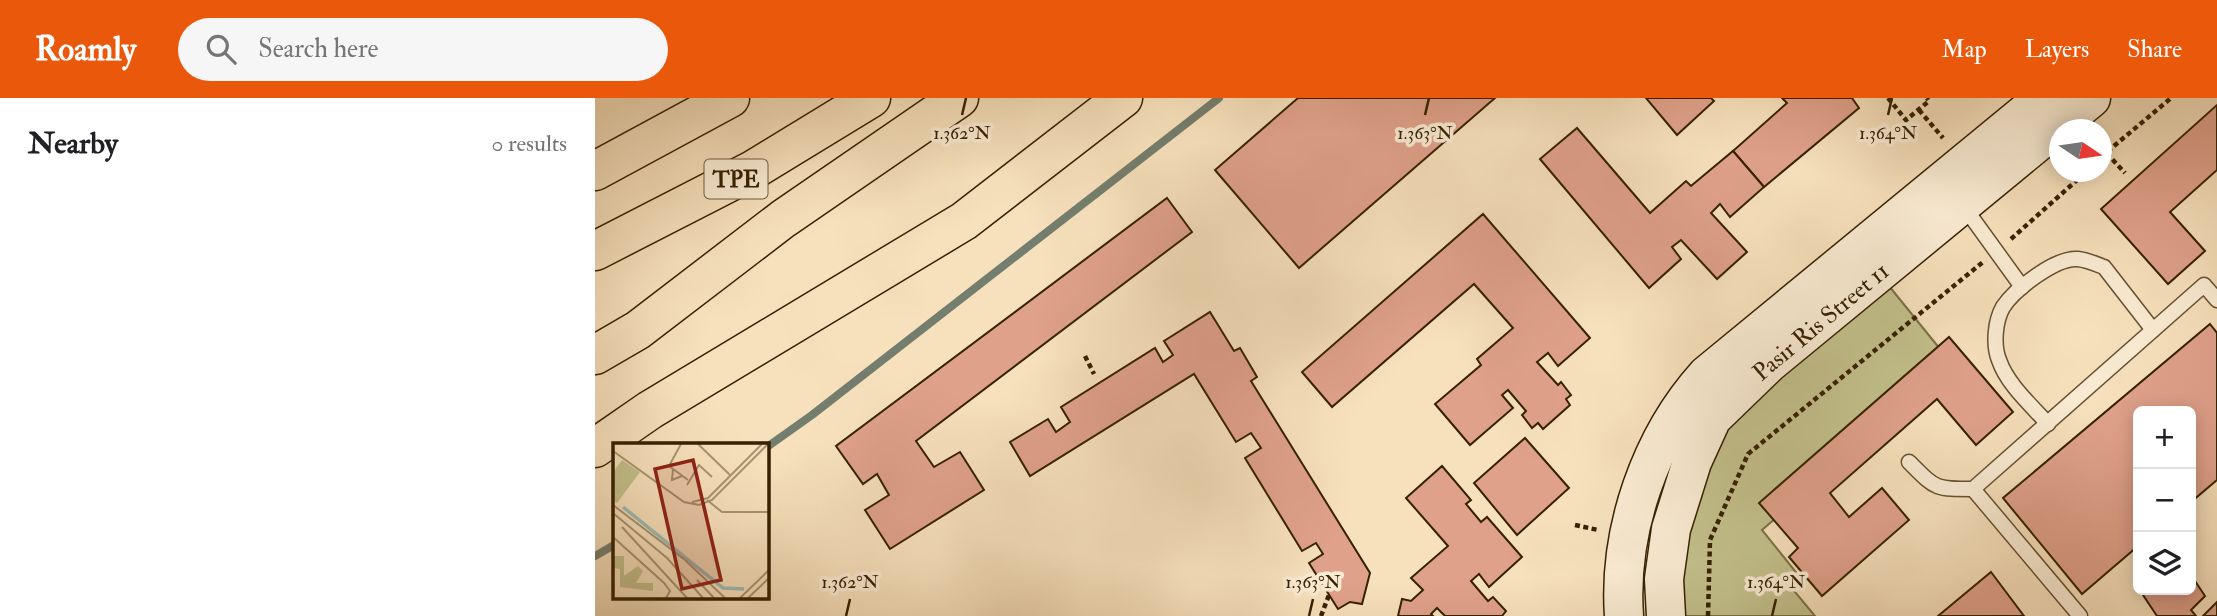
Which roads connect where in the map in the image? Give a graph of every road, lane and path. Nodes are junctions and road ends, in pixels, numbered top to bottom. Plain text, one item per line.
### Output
1 (730, 98) edge
2 (871, 98) edge
3 (959, 98) edge
4 (1123, 98) edge
5 (1888, 98) edge
6 (1927, 98) edge
7 (2044, 98) edge
8 (2091, 98) edge
9 (2171, 98) edge
10 (1919, 110) junction
11 (1946, 141) dead end
12 (2112, 148) edge
13 (2112, 162) edge
14 (595, 171) edge
15 (2125, 173) dead end
16 (2074, 182) edge
17 (1953, 193) junction
18 (595, 251) edge
19 (1995, 252) junction
20 (2022, 287) junction
21 (2217, 300) edge
22 (2153, 330) junction
23 (595, 355) edge
24 (1085, 356) dead end
25 (1094, 374) dead end
26 (2048, 424) junction
27 (595, 448) edge
28 (1909, 462) dead end
29 (1973, 489) junction
30 (1575, 525) dead end
31 (1588, 528) dead end
32 (1329, 595) dead end
33 (1321, 616) edge
34 (1624, 616) edge
35 (1666, 616) edge
36 (1708, 616) edge
37 (2080, 616) edge

1 - 14 highway
2 - 18 highway, TPE
3 - 23 highway
4 - 27 highway
5 - 10 path
6 - 10 path
7 - 17 street, Pasir Ris Street 11
8 - 17 street, Pasir Ris Street 11
9 - 12 path
10 - 11 path
13 - 15 path
16 - 19 path
17 - 19 lane
17 - 34 street, Pasir Ris Street 11
17 - 35 street, Pasir Ris Street 11
19 - 20 lane
19 - 36 path
20 - 22 lane
20 - 26 lane
21 - 22 lane
22 - 26 lane
24 - 25 path
26 - 29 lane
28 - 29 lane
29 - 37 lane
30 - 31 path
32 - 33 path

